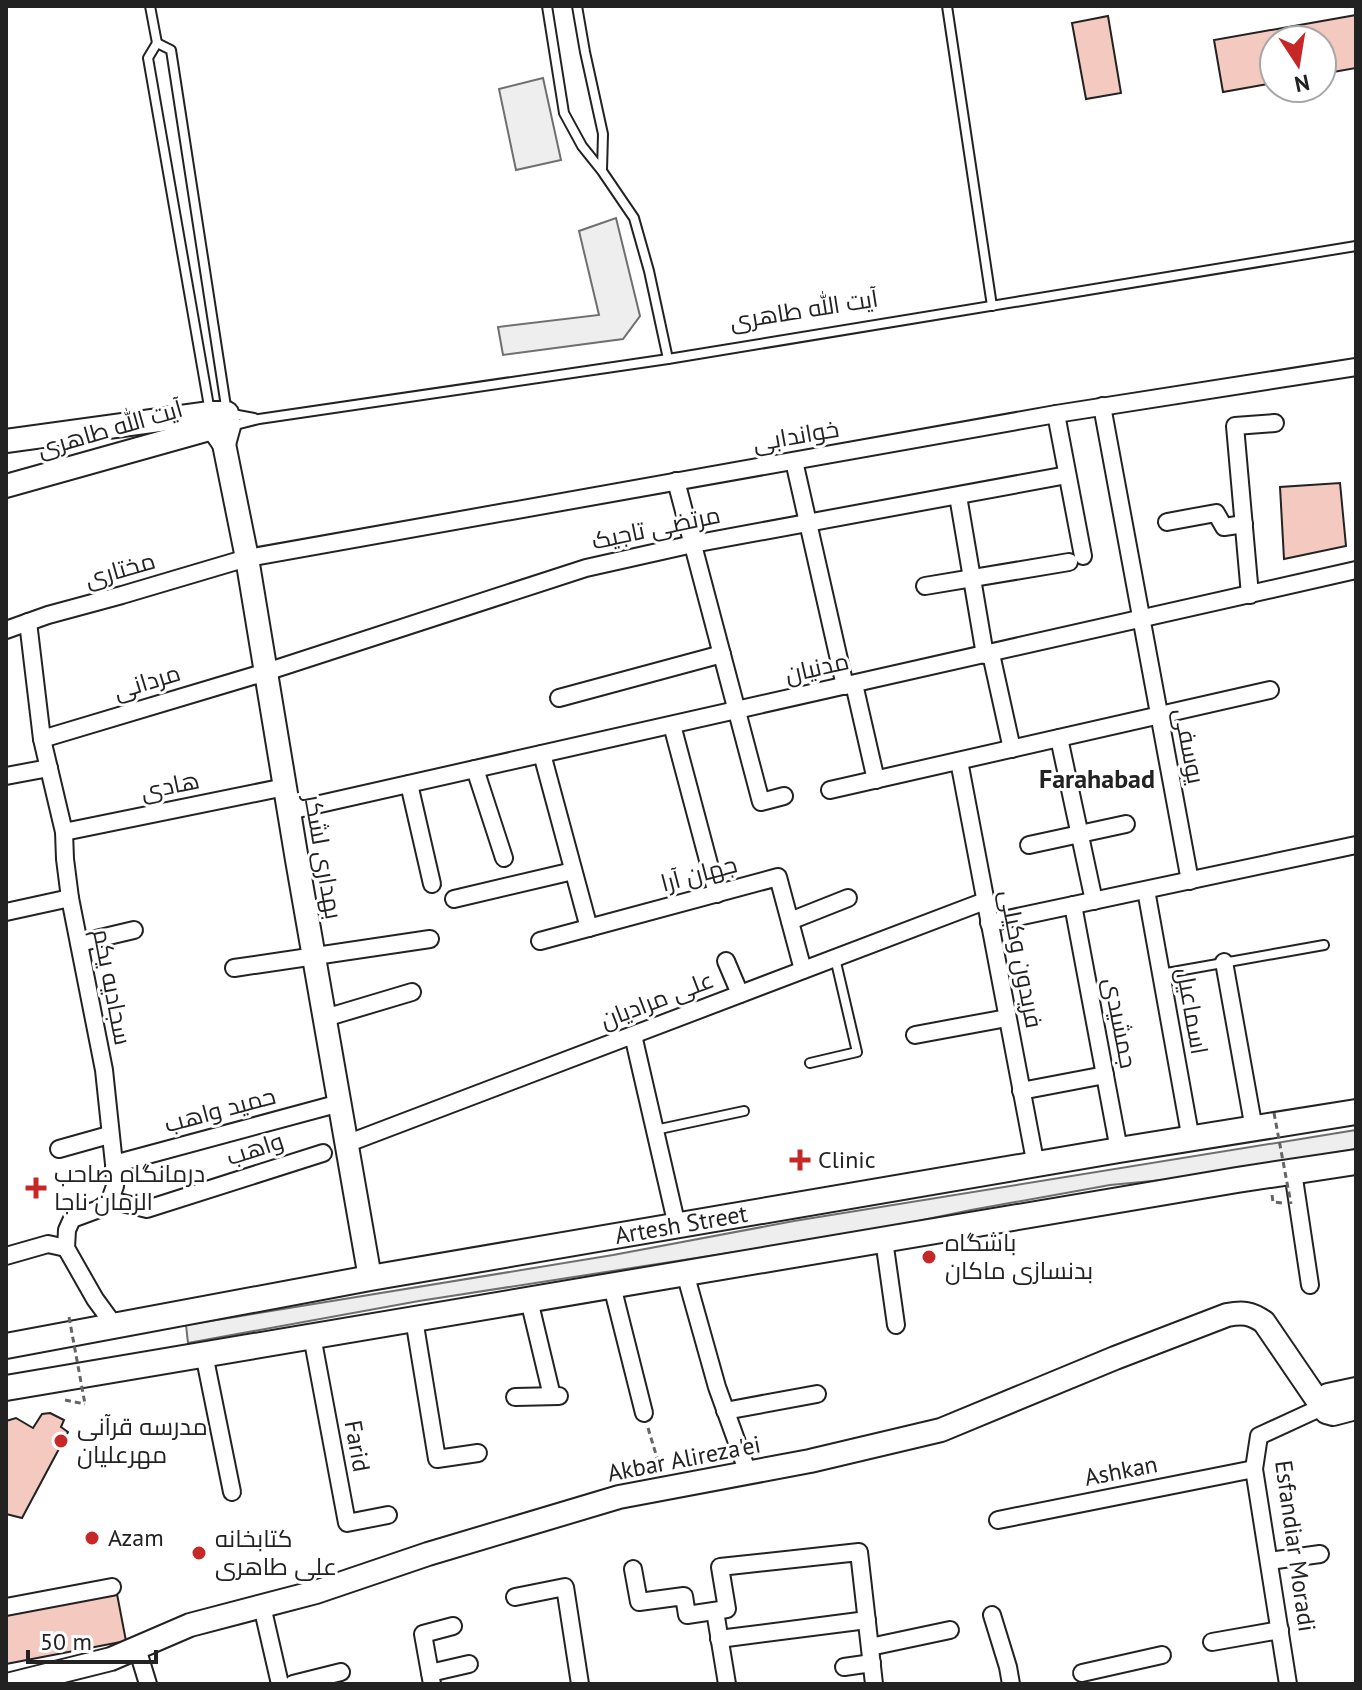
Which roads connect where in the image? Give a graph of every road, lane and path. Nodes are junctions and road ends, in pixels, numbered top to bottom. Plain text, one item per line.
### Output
1 (150, 6) edge
2 (547, 6) edge
3 (577, 6) edge
4 (947, 6) edge
5 (157, 43) junction
6 (602, 171) junction
7 (1356, 246) edge
8 (992, 306) junction
9 (668, 359) junction
10 (1356, 369) edge
11 (1102, 406) junction
12 (1056, 414) junction
13 (1275, 423) dead end
14 (220, 425) junction
15 (6, 441) edge
16 (794, 461) junction
17 (1067, 475) junction
18 (676, 481) junction
19 (6, 486) edge
20 (958, 496) junction
21 (1167, 522) dead end
22 (808, 523) junction
23 (1244, 524) junction
24 (693, 544) junction
25 (247, 558) junction
26 (1356, 570) edge
27 (972, 578) junction
28 (925, 586) dead end
29 (1250, 595) junction
30 (1142, 620) junction
31 (28, 622) junction
32 (6, 630) edge
33 (722, 654) junction
34 (988, 654) junction
35 (266, 672) junction
36 (849, 685) junction
37 (1270, 690) dead end
38 (559, 698) dead end
39 (737, 711) junction
40 (1159, 715) junction
41 (672, 725) junction
42 (1059, 738) junction
43 (42, 739) junction
44 (1012, 749) junction
45 (542, 754) junction
46 (959, 761) junction
47 (49, 768) junction
48 (475, 769) junction
49 (6, 776) edge
50 (876, 780) junction
51 (409, 784) junction
52 (285, 787) junction
53 (830, 790) dead end
54 (784, 796) dead end
55 (289, 811) junction
56 (1126, 824) dead end
57 (64, 832) junction
58 (1080, 835) junction
59 (1029, 845) dead end
60 (1356, 845) edge
61 (504, 858) dead end
62 (573, 871) junction
63 (1190, 881) junction
64 (432, 884) dead end
65 (1146, 890) junction
66 (717, 894) junction
67 (70, 898) junction
68 (848, 898) dead end
69 (454, 899) dead end
70 (985, 901) junction
71 (1094, 901) junction
72 (1073, 905) junction
73 (6, 912) edge
74 (790, 921) junction
75 (989, 923) junction
76 (589, 928) junction
77 (134, 930) dead end
78 (430, 939) dead end
79 (540, 941) dead end
80 (79, 943) junction
81 (1324, 945) dead end
82 (314, 956) junction
83 (835, 958) junction
84 (726, 961) dead end
85 (1224, 962) junction
86 (234, 968) dead end
87 (803, 970) junction
88 (1161, 974) junction
89 (412, 992) dead end
90 (740, 994) junction
91 (325, 1018) junction
92 (1007, 1018) junction
93 (633, 1035) junction
94 (915, 1035) dead end
95 (810, 1063) dead end
96 (1105, 1075) junction
97 (1021, 1091) junction
98 (340, 1103) junction
99 (744, 1111) dead end
100 (1356, 1112) edge
101 (1274, 1113) dead end
102 (1254, 1129) junction
103 (655, 1130) junction
104 (109, 1135) junction
105 (1191, 1140) junction
106 (346, 1144) junction
107 (59, 1149) dead end
108 (1119, 1150) junction
109 (323, 1153) dead end
110 (1356, 1162) edge
111 (114, 1164) junction
112 (1036, 1166) junction
113 (1293, 1172) junction
114 (110, 1200) junction
115 (1291, 1204) dead end
116 (677, 1226) junction
117 (884, 1240) junction
118 (66, 1248) junction
119 (6, 1256) edge
120 (685, 1273) junction
121 (370, 1278) junction
122 (1310, 1285) dead end
123 (612, 1286) junction
124 (529, 1300) junction
125 (69, 1317) dead end
126 (414, 1319) junction
127 (114, 1325) junction
128 (896, 1325) dead end
129 (312, 1336) junction
130 (6, 1346) edge
131 (204, 1354) junction
132 (9, 1388) edge
133 (1356, 1389) edge
134 (817, 1394) dead end
135 (515, 1397) dead end
136 (55, 1398) dead end
137 (1322, 1407) junction
138 (1356, 1408) edge
139 (725, 1411) junction
140 (644, 1413) joint
141 (478, 1453) dead end
142 (1254, 1469) junction
143 (748, 1473) junction
144 (667, 1488) junction
145 (232, 1492) dead end
146 (388, 1515) dead end
147 (998, 1520) dead end
148 (1320, 1554) dead end
149 (1269, 1561) junction
150 (633, 1569) dead end
151 (112, 1587) dead end
152 (515, 1597) dead end
153 (262, 1606) junction
154 (6, 1607) edge
155 (715, 1611) junction
156 (992, 1615) dead end
157 (867, 1620) junction
158 (453, 1626) dead end
159 (950, 1630) dead end
160 (1280, 1630) junction
161 (719, 1639) junction
162 (1212, 1642) dead end
163 (137, 1648) junction
164 (871, 1655) junction
165 (1162, 1655) dead end
166 (469, 1664) dead end
167 (1115, 1665) junction
168 (844, 1667) dead end
169 (341, 1672) dead end
170 (1082, 1673) dead end
171 (431, 1679) edge
172 (11, 1684) edge
173 (148, 1684) edge
174 (280, 1684) edge
175 (293, 1684) edge
176 (580, 1684) edge
177 (727, 1684) edge
178 (874, 1684) edge
179 (1011, 1684) edge
180 (1119, 1684) edge
181 (1288, 1684) edge

1 - 5 lane
2 - 6 lane
3 - 6 lane
4 - 8 lane
5 - 14 lane
5 - 14 lane
6 - 9 lane
7 - 8 lane, آیت الله طاهری
8 - 9 lane, آیت الله طاهری
9 - 14 lane, آیت الله طاهری
10 - 11 street, خواندابی
11 - 12 street, خواندابی
11 - 30 street, یوسفی
12 - 16 street, خواندابی
12 - 17 street
13 - 23 street
14 - 15 street, آیت الله طاهری
14 - 19 street, آیت الله طاهری
14 - 25 street, بهداری لشکر
16 - 18 street, خواندابی
16 - 22 street
17 - 20 street, مرتضی تاجیک
17 - 27 street
18 - 24 street
18 - 25 street, خواندابی
20 - 22 street, مرتضی تاجیک
20 - 27 street
21 - 23 street
22 - 24 street, مرتضی تاجیک
22 - 36 street
23 - 29 street
24 - 33 street
24 - 35 street, مرتضی تاجیک
25 - 31 street, مختاری
25 - 35 street, بهداری لشکر
26 - 29 street, مدنیان
27 - 28 street
27 - 34 street
29 - 30 street, مدنیان
30 - 34 street, مدنیان
30 - 40 street, یوسفی
31 - 32 street, مختاری
31 - 43 street, سجادیه یکم
33 - 38 street
33 - 39 street
34 - 36 street, مدنیان
34 - 44 street
35 - 43 street, مردانی
35 - 52 street, بهداری لشکر
36 - 39 street, مدنیان
36 - 50 street
37 - 40 street
39 - 41 street, مدنیان
39 - 54 street
40 - 42 street
40 - 63 street, یوسفی
41 - 45 street, مدنیان
41 - 66 street
42 - 44 street
42 - 58 street
43 - 47 street, سجادیه یکم
44 - 46 street
45 - 48 street, مدنیان
45 - 62 street
46 - 50 street
46 - 70 street, فریدون وکیلی
47 - 49 street
47 - 57 street, سجادیه یکم
48 - 51 street, مدنیان
48 - 61 street
50 - 53 street
51 - 55 street, مدنیان
51 - 64 street
52 - 55 street, بهداری لشکر
52 - 57 street, هادی
55 - 82 street, بهداری لشکر
56 - 58 street
57 - 67 street, سجادیه یکم
58 - 59 street
58 - 71 street
60 - 63 street
62 - 69 street
62 - 76 street
63 - 65 street
65 - 71 street
65 - 88 street, اسماعیل
66 - 74 street, جهان آرا
66 - 76 street, جهان آرا
67 - 73 street
67 - 80 street, سجادیه یکم
68 - 74 street
70 - 75 street, فریدون وکیلی
70 - 83 street, علی مرادیان
71 - 72 street
72 - 75 street
72 - 96 street, جمشیدی
74 - 87 street, جهان آرا
75 - 92 street, فریدون وکیلی
76 - 79 street, جهان آرا
77 - 80 street
78 - 82 street
80 - 104 street, سجادیه یکم
81 - 85 lane
82 - 86 street
82 - 91 street, بهداری لشکر
83 - 87 street, علی مرادیان
83 - 95 lane
84 - 90 street
85 - 88 lane
85 - 102 street
87 - 90 street, علی مرادیان
88 - 105 street, اسماعیل
89 - 91 street
90 - 93 street, علی مرادیان
91 - 98 street, بهداری لشکر
92 - 94 street
92 - 97 street, فریدون وکیلی
93 - 103 street
93 - 106 street, علی مرادیان
96 - 97 street
96 - 108 street, جمشیدی
97 - 112 street, فریدون وکیلی
98 - 106 street, بهداری لشکر
98 - 111 street, حمید واهب
99 - 103 lane
100 - 102 main road, Artesh Street
101 - 115 path, bridge
102 - 105 main road, Artesh Street
103 - 116 street
104 - 107 street
104 - 111 street, سجادیه یکم
105 - 108 main road, Artesh Street
106 - 121 street, بهداری لشکر
108 - 112 main road, Artesh Street
109 - 114 street, واهب
110 - 113 main road, Artesh Street
111 - 114 street, سجادیه یکم
112 - 116 main road, Artesh Street
113 - 117 main road, Artesh Street
113 - 122 street
114 - 118 street
116 - 121 main road, Artesh Street
117 - 120 main road, Artesh Street
117 - 128 street
118 - 119 street
118 - 127 street
120 - 123 main road, Artesh Street
120 - 139 street
121 - 127 main road, Artesh Street
123 - 124 main road, Artesh Street
123 - 140 street
124 - 126 main road, Artesh Street
124 - 135 street
125 - 136 path, bridge
126 - 129 main road, Artesh Street
126 - 141 street
127 - 130 main road, Artesh Street
129 - 131 main road, Artesh Street
129 - 146 street, Farid
131 - 132 main road, Artesh Street
131 - 145 street
133 - 137 street, Esfandiar Moradi
134 - 139 street
137 - 138 street, Esfandiar Moradi
137 - 142 street, Esfandiar Moradi
137 - 143 street, Akbar Alireza'ei
139 - 143 street
140 - 144 path
142 - 147 street, Ashkan
142 - 149 street, Esfandiar Moradi
143 - 144 street, Akbar Alireza'ei
144 - 153 street, Akbar Alireza'ei
148 - 149 street
149 - 160 street, Esfandiar Moradi
150 - 155 street
151 - 154 street
152 - 176 street
153 - 163 street, Akbar Alireza'ei
153 - 174 street
155 - 157 street
155 - 161 street
156 - 179 street
157 - 161 street
157 - 164 street
158 - 171 street
159 - 164 street
160 - 162 street
160 - 181 street, Esfandiar Moradi
161 - 177 street
163 - 172 street, Akbar Alireza'ei
163 - 173 street
164 - 168 street
164 - 178 street
165 - 167 street
166 - 171 street
167 - 170 street
167 - 180 street
169 - 175 street

